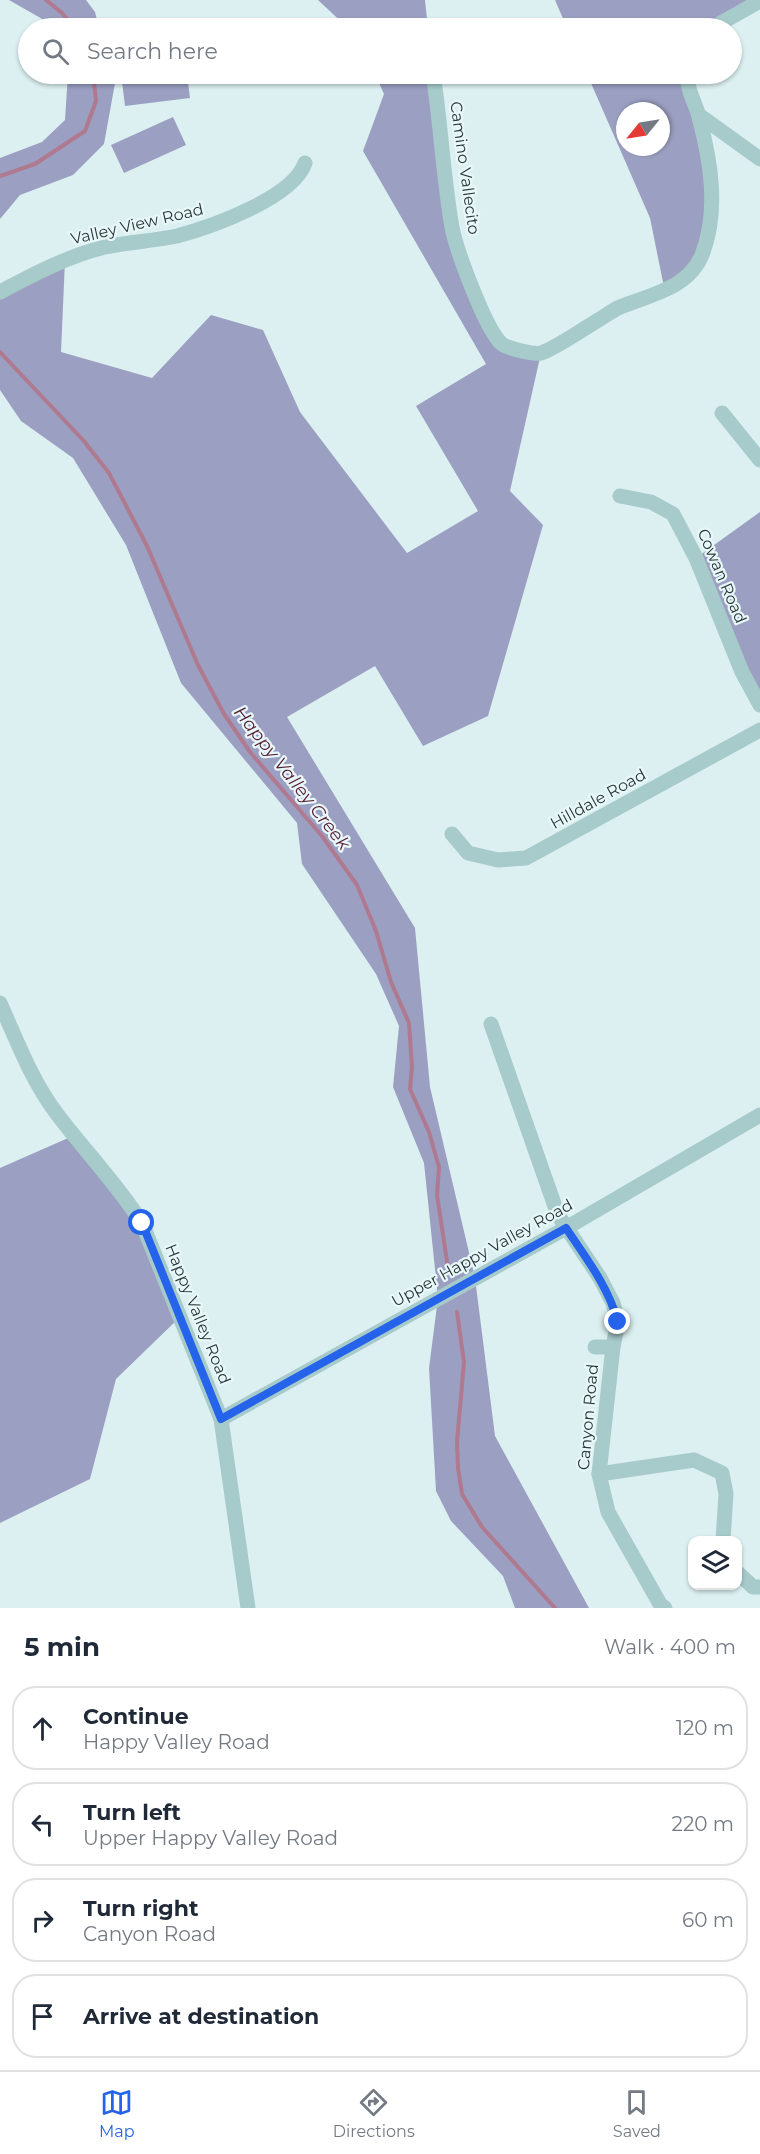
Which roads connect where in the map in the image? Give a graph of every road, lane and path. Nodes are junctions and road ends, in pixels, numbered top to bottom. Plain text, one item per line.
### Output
1 (760, 1) edge
2 (730, 18) edge
3 (434, 84) edge
4 (689, 84) edge
5 (699, 115) junction
6 (760, 159) edge
7 (305, 163) dead end
8 (0, 292) edge
9 (722, 413) dead end
10 (760, 460) edge
11 (620, 496) dead end
12 (760, 705) edge
13 (760, 730) edge
14 (452, 834) dead end
15 (0, 1003) edge
16 (490, 1024) dead end
17 (760, 1115) edge
18 (566, 1228) junction
19 (595, 1347) dead end
20 (613, 1347) junction
21 (221, 1419) junction
22 (599, 1474) junction
23 (723, 1536) edge
24 (742, 1577) edge
25 (760, 1587) edge
26 (248, 1608) edge
27 (665, 1608) edge

1 - 2 street
3 - 5 street, Camino Vallecito
4 - 5 street, Camino Vallecito
5 - 6 street
7 - 8 street, Valley View Road
9 - 10 street
11 - 12 street, Cowan Road
13 - 14 street, Hilldale Road
15 - 21 street, Happy Valley Road
16 - 18 street, Canyon Road
17 - 18 street, Upper Happy Valley Road
18 - 20 street, Canyon Road
18 - 21 street, Upper Happy Valley Road
19 - 20 street
20 - 22 street, Canyon Road
21 - 26 street, Happy Valley Road
22 - 23 street
22 - 27 street, Canyon Road
24 - 25 street

